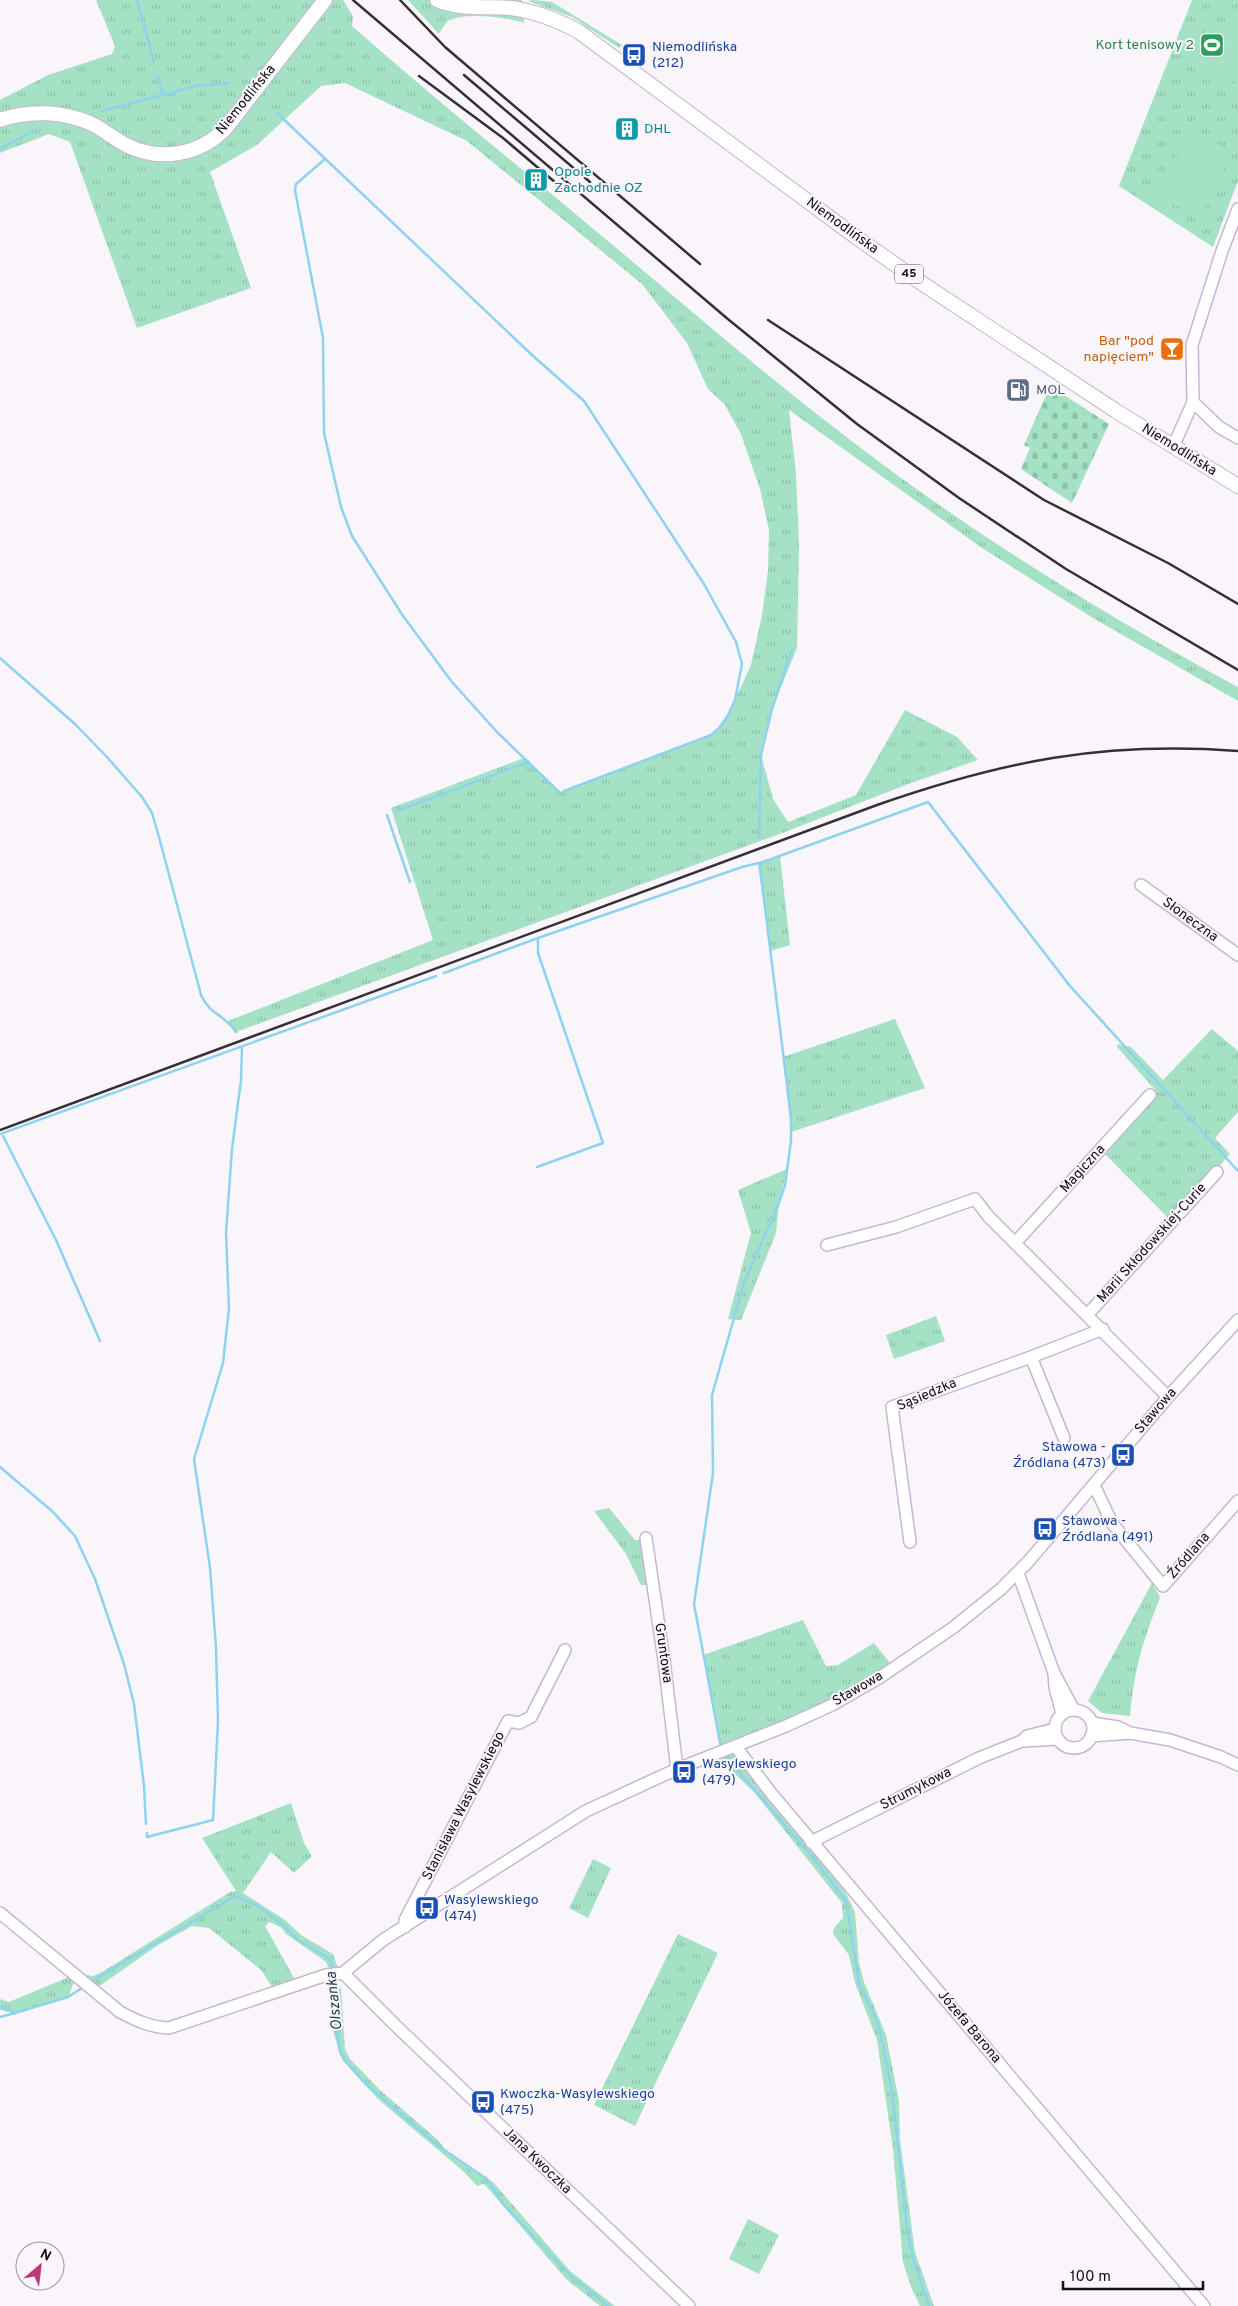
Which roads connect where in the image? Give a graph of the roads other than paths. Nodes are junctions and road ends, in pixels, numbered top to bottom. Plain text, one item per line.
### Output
1 (325, 0) edge
2 (437, 0) edge
3 (499, 3) edge
4 (478, 4) edge
5 (0, 120) edge
6 (1238, 210) edge
7 (1192, 402) junction
8 (1238, 438) edge
9 (1173, 447) junction
10 (1238, 486) edge
11 (1142, 885) dead end
12 (1238, 955) edge
13 (1150, 1095) dead end
14 (1217, 1172) dead end
15 (1015, 1243) junction
16 (827, 1245) dead end
17 (1088, 1314) junction
18 (1238, 1320) edge
19 (1103, 1329) junction
20 (1031, 1357) junction
21 (1168, 1397) junction
22 (1064, 1438) dead end
23 (1094, 1485) junction
24 (1238, 1500) edge
25 (646, 1538) dead end
26 (910, 1542) dead end
27 (1018, 1572) junction
28 (565, 1650) dead end
29 (1054, 1673) junction
30 (1074, 1710) junction
31 (1062, 1714) junction
32 (1092, 1724) junction
33 (1130, 1732) junction
34 (1056, 1734) junction
35 (1091, 1736) junction
36 (736, 1747) junction
37 (1238, 1765) edge
38 (677, 1769) junction
39 (811, 1842) junction
40 (0, 1912) edge
41 (405, 1927) junction
42 (341, 1973) junction
43 (689, 2306) edge
44 (1204, 2306) edge

1 - 5 main road, Niemodlińska
2 - 4 main road, Niemodlińska / 45
3 - 4 main road, Niemodlińska / 45
3 - 9 main road, Niemodlińska / 45
6 - 7 street
7 - 8 street
7 - 9 street
9 - 10 main road, Niemodlińska / 45
11 - 12 street, Słoneczna
13 - 15 street, Magiczna
14 - 17 street, Marii Skłodowskiej-Curie
15 - 16 street, Marii Skłodowskiej-Curie
15 - 17 street, Marii Skłodowskiej-Curie
17 - 19 street, Marii Skłodowskiej-Curie
18 - 21 street, Stawowa
19 - 20 street, Sąsiedzka
19 - 21 street, Marii Skłodowskiej-Curie
20 - 22 street
20 - 26 street, Sąsiedzka
21 - 23 street, Stawowa
23 - 24 street, Źródlana
23 - 27 street, Stawowa
25 - 38 street, Gruntowa
27 - 29 street
27 - 36 street, Stawowa
28 - 41 street, Stanisława Wasylewskiego
29 - 30 street
29 - 31 street
30 - 31 street
30 - 32 street
31 - 34 street
32 - 33 street
32 - 35 street
33 - 35 street
33 - 37 street
34 - 35 street
34 - 39 street, Strumykowa
36 - 38 street, Stawowa
36 - 39 street, Józefa Barona
38 - 41 street
39 - 44 street, Józefa Barona
40 - 42 street
41 - 42 street
42 - 43 street, Jana Kwoczka

